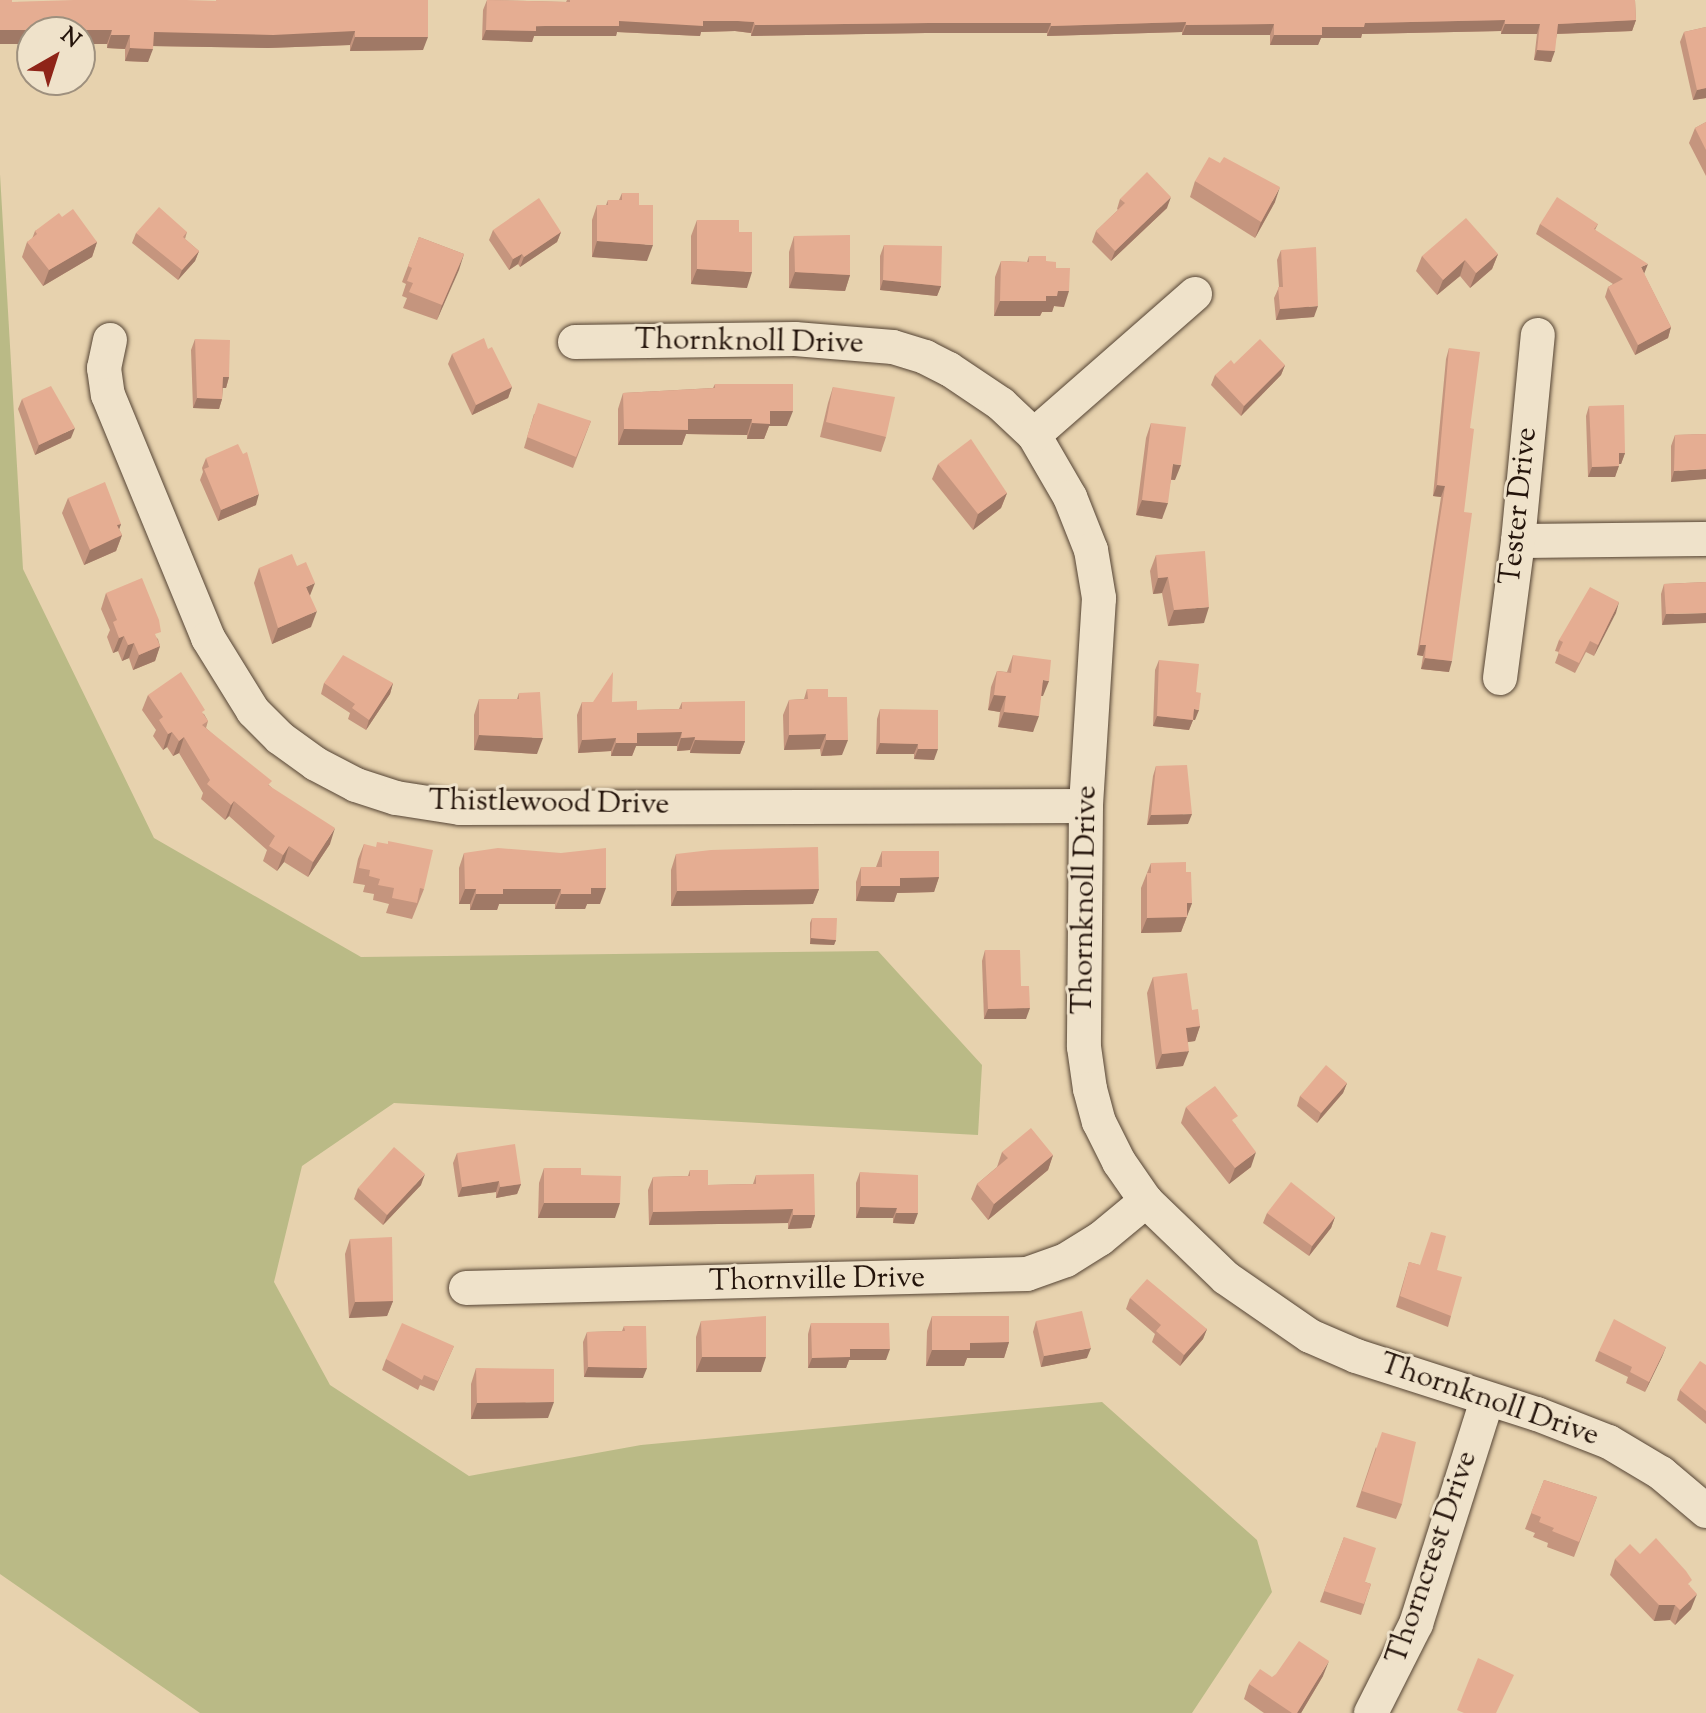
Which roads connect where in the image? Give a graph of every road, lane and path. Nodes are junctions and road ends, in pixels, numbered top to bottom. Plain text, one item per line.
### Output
1 (1195, 294) dead end
2 (1538, 335) dead end
3 (110, 340) dead end
4 (575, 342) dead end
5 (1034, 435) junction
6 (1706, 539) edge
7 (1518, 541) junction
8 (1500, 678) dead end
9 (1086, 806) junction
10 (1146, 1201) junction
11 (466, 1288) dead end
12 (1487, 1400) junction
13 (1706, 1511) edge
14 (1371, 1713) edge

1 - 5 street
2 - 7 street, Tester Drive
3 - 9 street, Thistlewood Drive
4 - 5 street, Thornknoll Drive
5 - 9 street, Thornknoll Drive
6 - 7 street
7 - 8 street, Tester Drive
9 - 10 street, Thornknoll Drive
10 - 11 street, Thornville Drive
10 - 12 street, Thornknoll Drive
12 - 13 street, Thornknoll Drive
12 - 14 street, Thorncrest Drive

